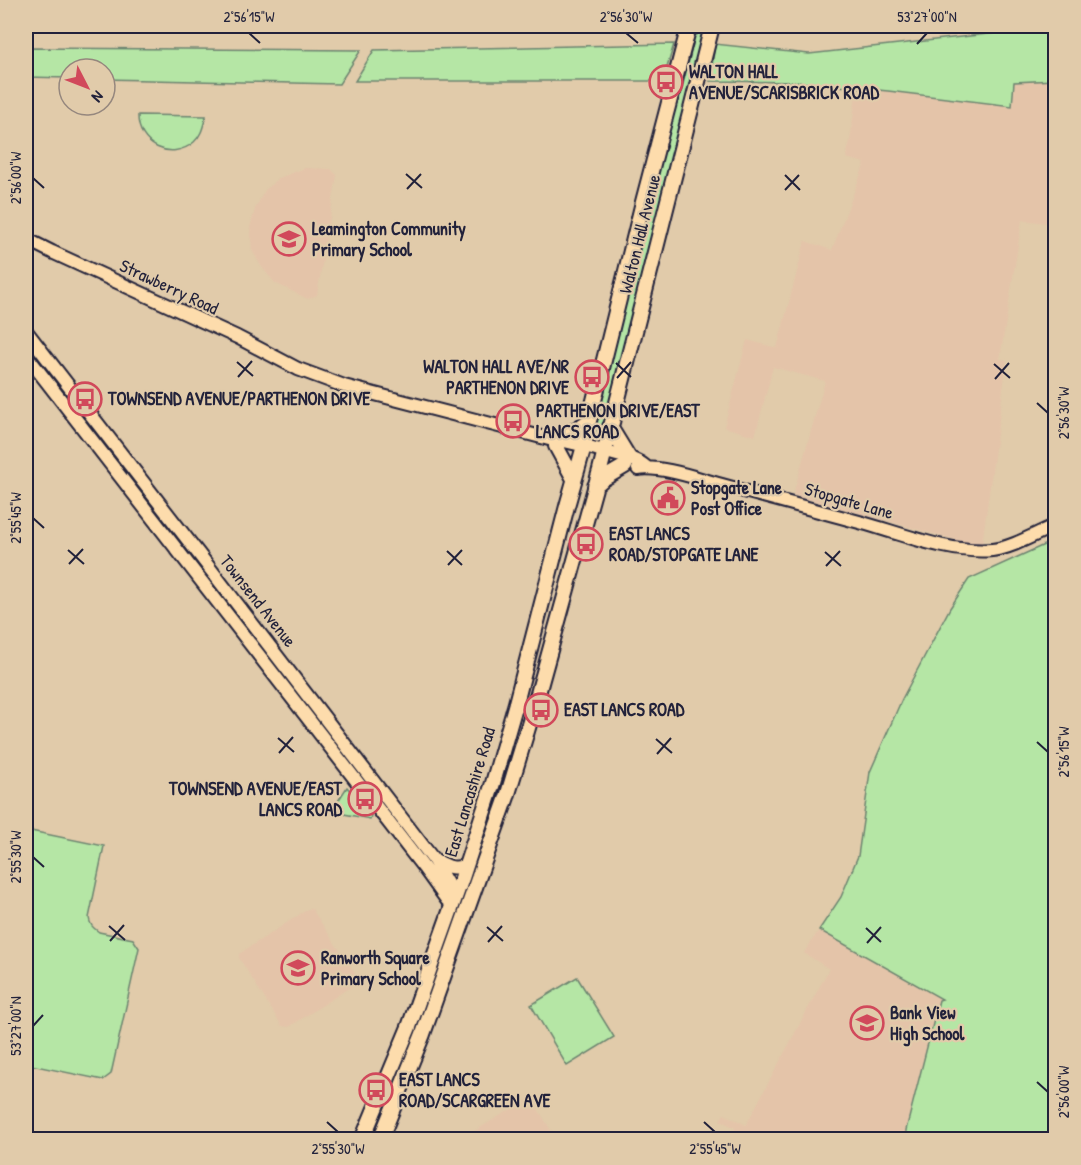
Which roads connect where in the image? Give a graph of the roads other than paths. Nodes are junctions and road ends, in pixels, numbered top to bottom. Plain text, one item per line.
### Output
1 (689, 26) edge
2 (712, 26) edge
3 (26, 238) edge
4 (26, 331) edge
5 (26, 355) edge
6 (589, 422) junction
7 (610, 427) junction
8 (555, 441) junction
9 (583, 450) junction
10 (603, 456) junction
11 (627, 462) junction
12 (574, 479) junction
13 (595, 486) junction
14 (1056, 525) edge
15 (433, 859) junction
16 (467, 864) junction
17 (472, 894) junction
18 (456, 902) junction
19 (465, 918) junction
20 (363, 1140) edge
21 (380, 1140) edge

1 - 6 highway, Walton Hall Avenue
2 - 7 highway, Walton Hall Avenue
3 - 8 main road, Strawberry Road
4 - 15 main road, Townsend Avenue
5 - 18 main road, Townsend Avenue
6 - 8 highway
6 - 9 highway, Walton Hall Avenue
7 - 10 highway, Walton Hall Avenue
7 - 11 highway
8 - 9 main road, Stopgate Lane
8 - 12 highway
9 - 10 main road, Stopgate Lane
9 - 12 highway, East Lancashire Road
10 - 11 main road, Stopgate Lane
10 - 13 highway, East Lancashire Road
11 - 13 highway
11 - 14 main road, Stopgate Lane
12 - 16 highway, East Lancashire Road
13 - 17 highway, East Lancashire Road
15 - 16 main road
15 - 18 main road, Townsend Avenue
16 - 18 highway, East Lancashire Road
17 - 18 highway
17 - 19 highway, East Lancashire Road
18 - 19 highway
18 - 20 highway, East Lancashire Road
19 - 21 highway, East Lancashire Road

